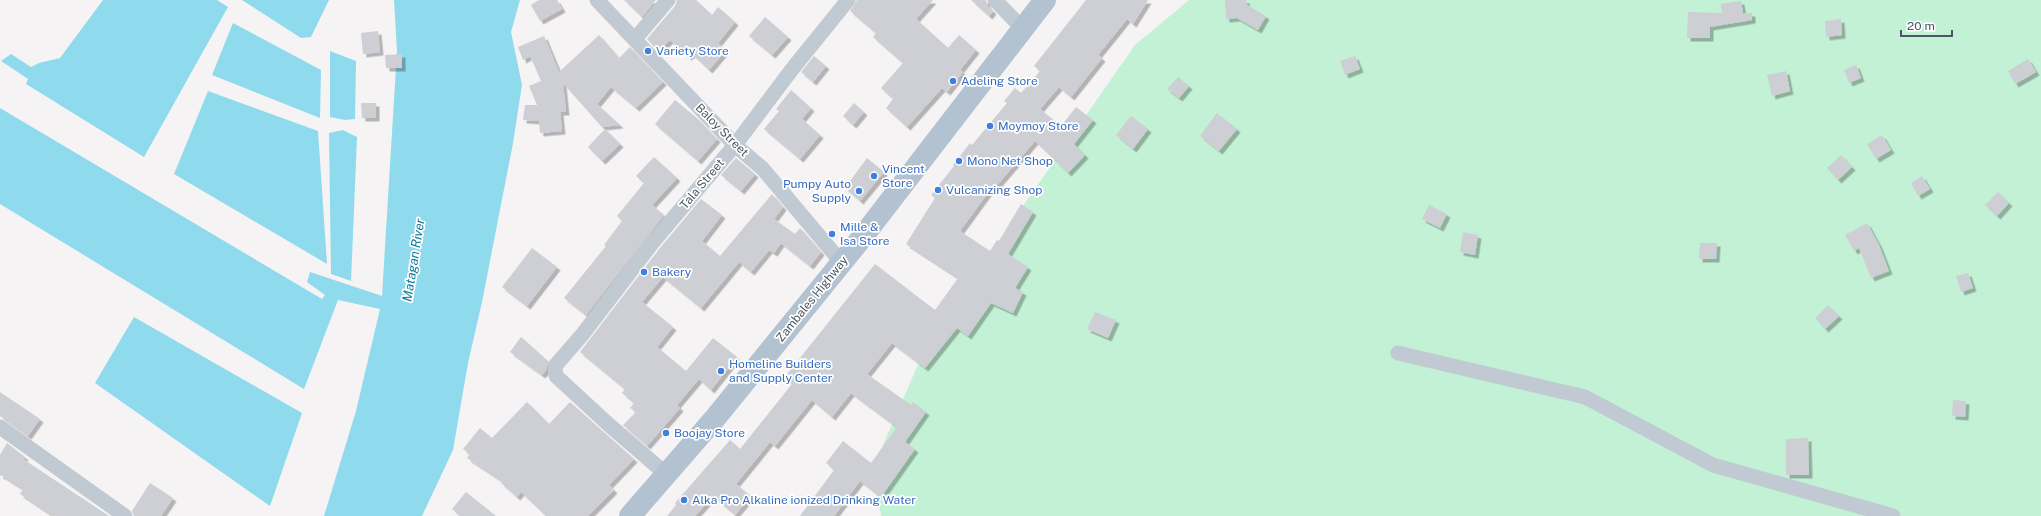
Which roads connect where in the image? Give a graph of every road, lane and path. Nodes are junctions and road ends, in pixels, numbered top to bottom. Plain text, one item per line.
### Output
1 (598, 0) edge
2 (668, 0) edge
3 (848, 0) edge
4 (995, 0) edge
5 (1045, 0) edge
6 (1023, 28) junction
7 (635, 39) junction
8 (735, 145) junction
9 (842, 263) junction
10 (1398, 353) dead end
11 (0, 427) edge
12 (666, 474) junction
13 (125, 516) edge
14 (630, 516) edge
15 (1893, 516) edge

1 - 7 street, Baloy Street
2 - 7 street
3 - 8 street, Tala Street
4 - 6 street
5 - 6 main road, Zambales Highway
6 - 9 main road, Zambales Highway
7 - 8 street, Baloy Street
8 - 9 street, Baloy Street
8 - 12 street, Tala Street
9 - 12 main road, Zambales Highway
10 - 15 street
11 - 13 street
12 - 14 main road, Zambales Highway

